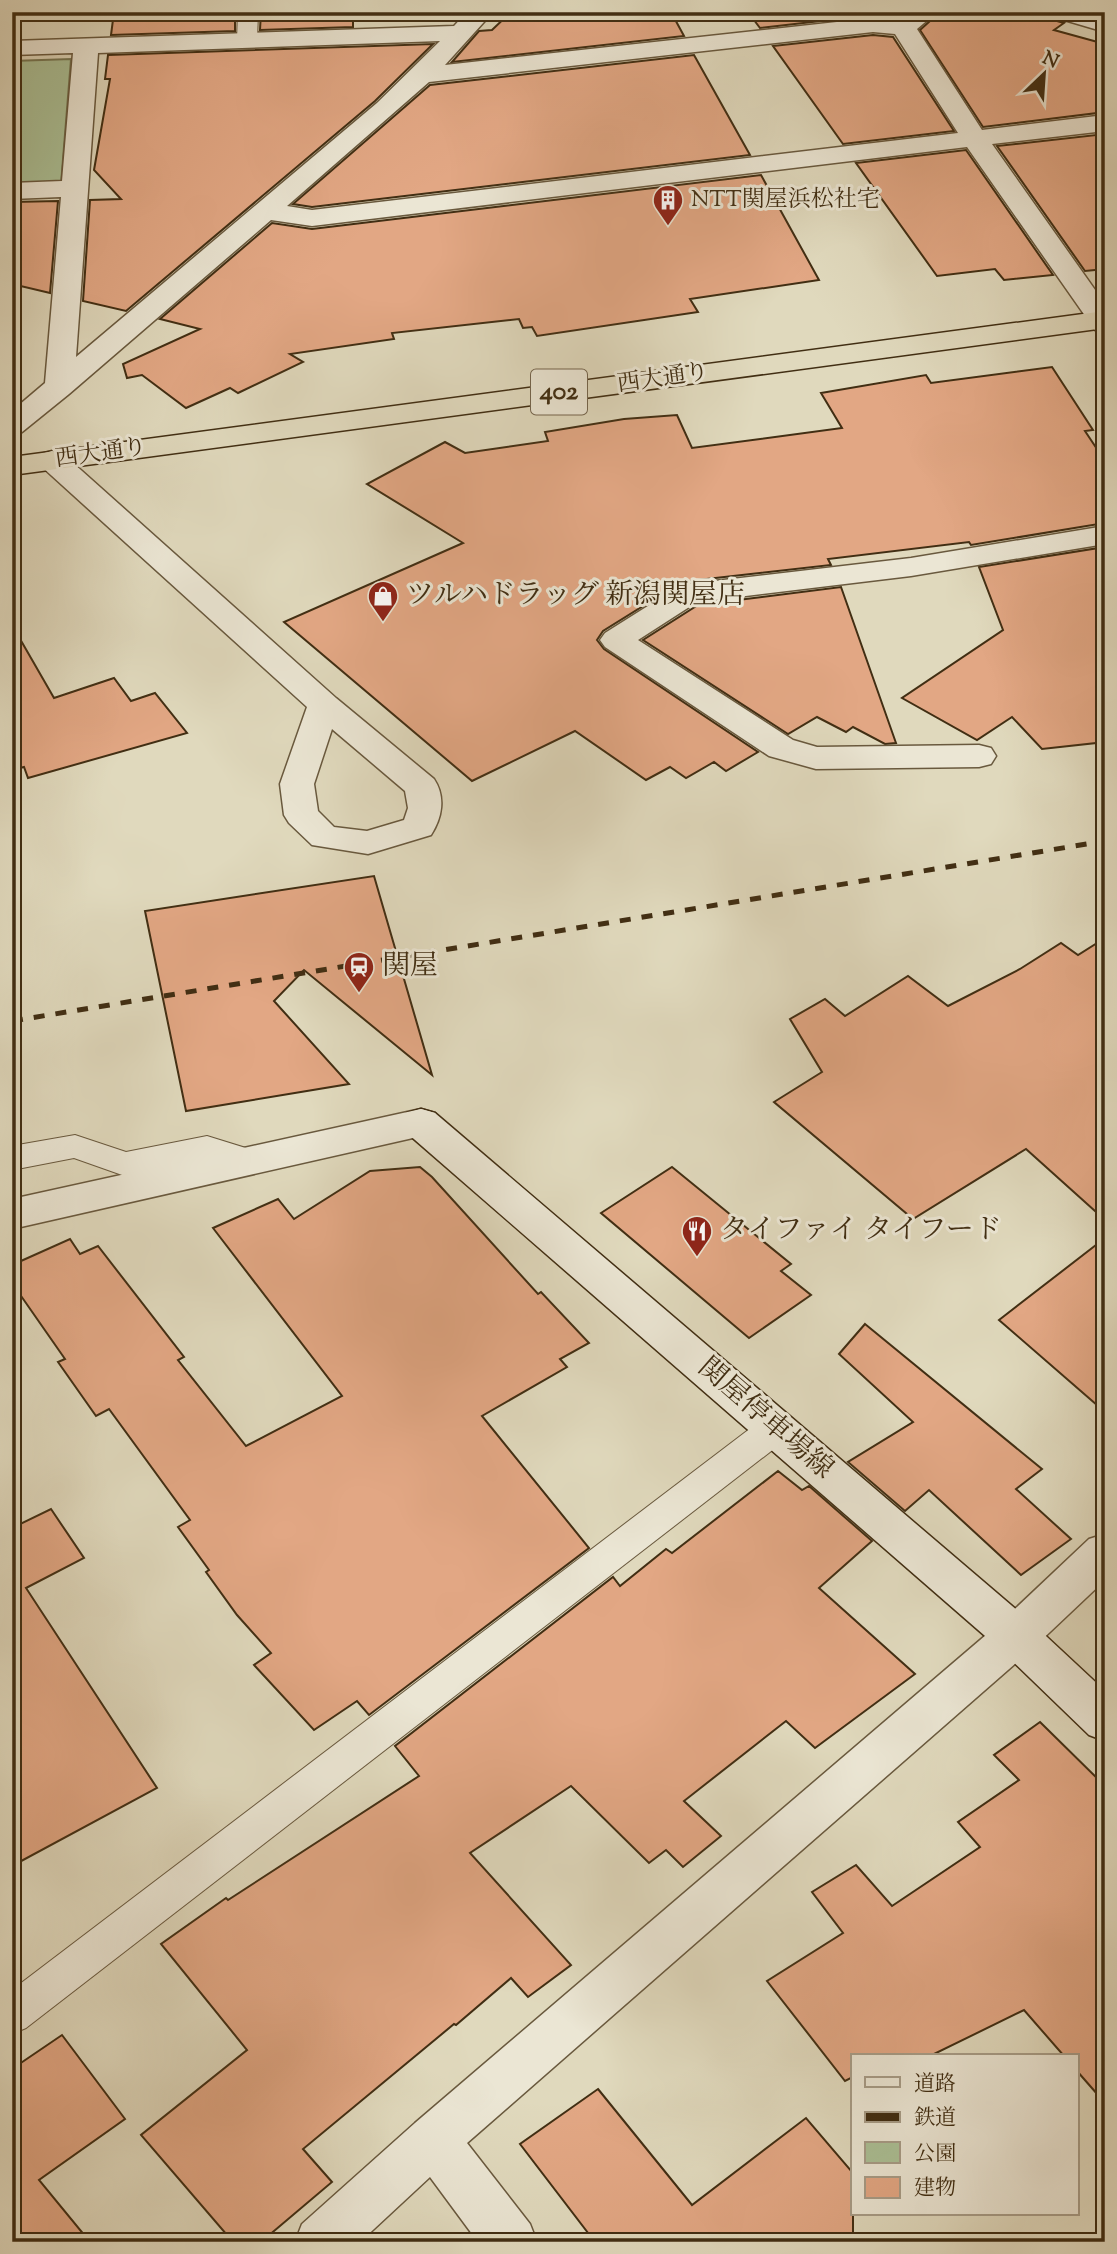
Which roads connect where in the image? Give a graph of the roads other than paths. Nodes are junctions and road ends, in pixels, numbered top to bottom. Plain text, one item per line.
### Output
1 (248, 12) edge
2 (481, 12) edge
3 (925, 12) edge
4 (1063, 12) edge
5 (1105, 25) edge
6 (903, 27) junction
7 (460, 33) junction
8 (247, 40) junction
9 (86, 46) junction
10 (12, 48) edge
11 (422, 75) junction
12 (1105, 123) edge
13 (974, 138) junction
14 (75, 189) junction
15 (12, 191) edge
16 (266, 211) junction
17 (1103, 321) edge
18 (59, 388) junction
19 (12, 426) edge
20 (52, 460) junction
21 (12, 466) edge
22 (1105, 535) edge
23 (324, 705) dead end
24 (979, 756) dead end
25 (12, 1158) edge
26 (251, 1161) junction
27 (12, 1214) edge
28 (776, 1428) junction
29 (1105, 1552) edge
30 (1016, 1636) junction
31 (1105, 1721) edge
32 (12, 2015) edge
33 (433, 2140) junction
34 (321, 2242) edge
35 (511, 2242) edge

1 - 8 lane
2 - 7 street
3 - 6 street
4 - 5 street
6 - 11 street
6 - 13 street
7 - 8 street
7 - 11 street
8 - 9 street
9 - 10 street
9 - 14 street
11 - 16 street
12 - 13 street
13 - 16 street
13 - 17 street
14 - 15 street
14 - 18 street
16 - 18 street
17 - 20 highway, 西大通り / 402
18 - 19 street
20 - 21 highway, 西大通り / 402
20 - 23 street
22 - 24 street
25 - 26 lane
26 - 27 street
26 - 28 street, 関屋停車場線
28 - 30 street, 関屋停車場線
28 - 32 lane
29 - 30 street
30 - 31 street, 関屋停車場線
30 - 33 street
33 - 34 street
33 - 35 street

